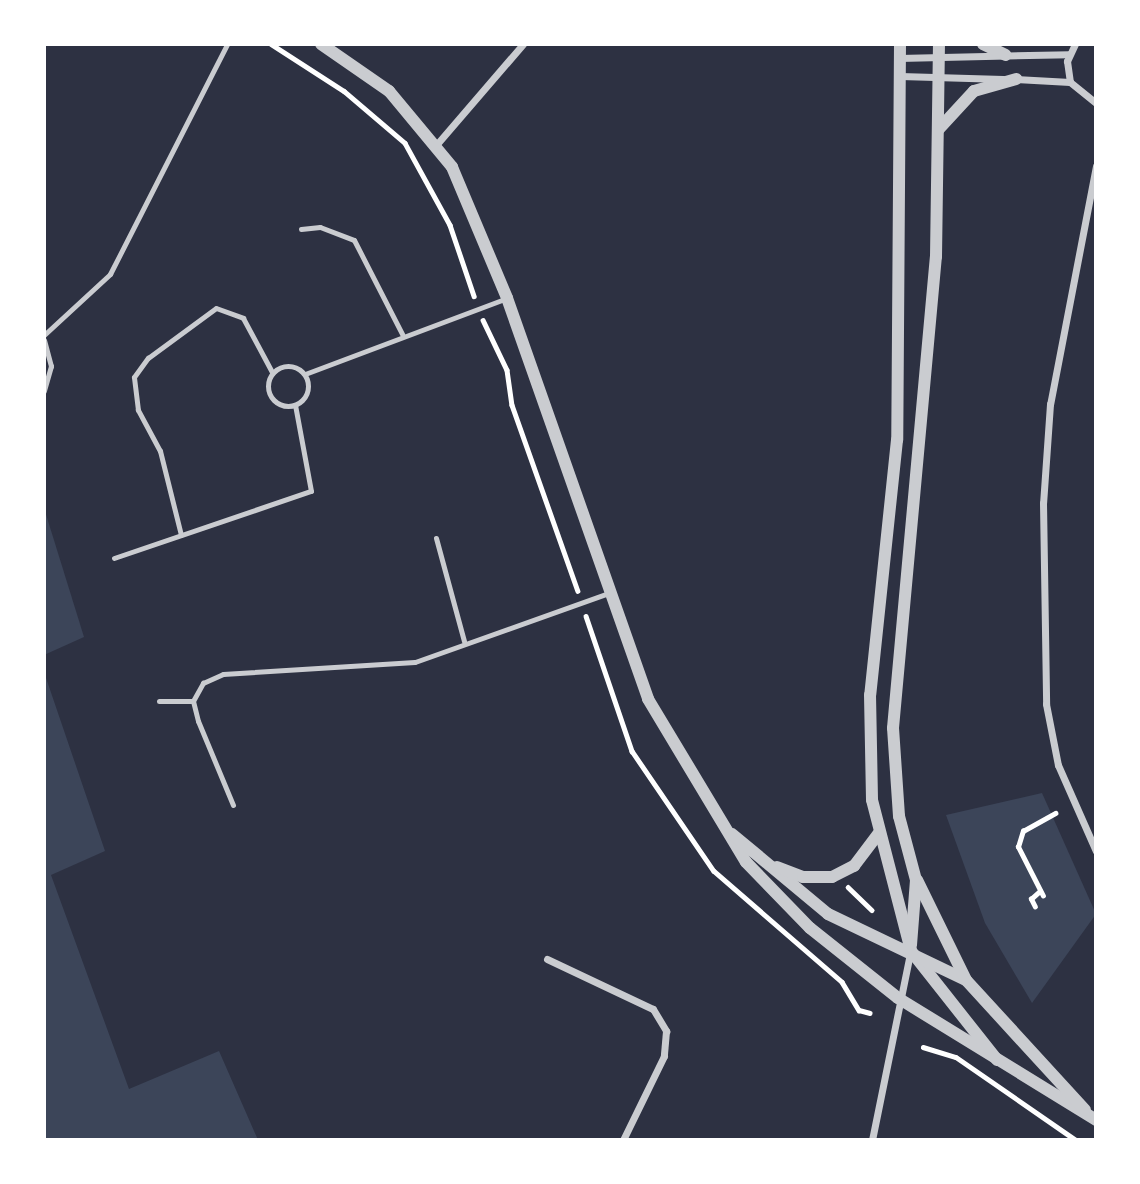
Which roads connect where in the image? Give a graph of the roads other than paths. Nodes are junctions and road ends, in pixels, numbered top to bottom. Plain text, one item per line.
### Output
1 (227, 44) edge
2 (321, 44) edge
3 (523, 44) edge
4 (900, 44) edge
5 (983, 44) edge
6 (1075, 44) edge
7 (939, 50) edge
8 (1069, 54) junction
9 (1006, 55) junction
10 (899, 58) junction
11 (939, 75) junction
12 (900, 76) junction
13 (1016, 79) junction
14 (1070, 82) junction
15 (1096, 103) edge
16 (938, 130) junction
17 (437, 144) junction
18 (1096, 166) edge
19 (301, 229) dead end
20 (507, 298) junction
21 (402, 334) junction
22 (44, 337) edge
23 (272, 372) junction
24 (305, 374) junction
25 (44, 391) edge
26 (295, 405) junction
27 (181, 535) junction
28 (436, 538) dead end
29 (114, 558) dead end
30 (610, 593) junction
31 (464, 641) junction
32 (159, 701) dead end
33 (193, 701) junction
34 (233, 805) dead end
35 (725, 828) junction
36 (878, 834) junction
37 (1096, 851) edge
38 (770, 865) junction
39 (916, 880) junction
40 (911, 951) junction
41 (547, 959) dead end
42 (966, 980) junction
43 (898, 998) junction
44 (998, 1060) junction
45 (1094, 1119) edge
46 (623, 1140) edge
47 (872, 1140) edge

1 - 22 lane
2 - 17 street
3 - 17 street
4 - 10 street
5 - 9 street
6 - 8 street
7 - 9 street
7 - 10 street
7 - 11 street
8 - 9 street
8 - 14 street
10 - 12 street
11 - 12 street
11 - 13 street
11 - 16 street
12 - 36 street
13 - 14 street
13 - 16 street
14 - 15 street
16 - 39 street
17 - 20 street
18 - 37 street
19 - 21 lane
20 - 21 lane
20 - 30 street
21 - 24 lane
22 - 25 lane
23 - 24 lane
23 - 26 lane
23 - 27 lane
24 - 26 lane
26 - 27 lane
27 - 29 lane
28 - 31 lane
30 - 31 lane
30 - 35 street
31 - 33 lane
32 - 33 lane
33 - 34 lane
35 - 38 street
35 - 43 street
36 - 38 street
36 - 40 street
38 - 40 street
39 - 40 street
39 - 42 street
40 - 42 street
40 - 43 street
40 - 44 street
41 - 46 street
42 - 45 street
43 - 44 street
43 - 47 street
44 - 45 street

